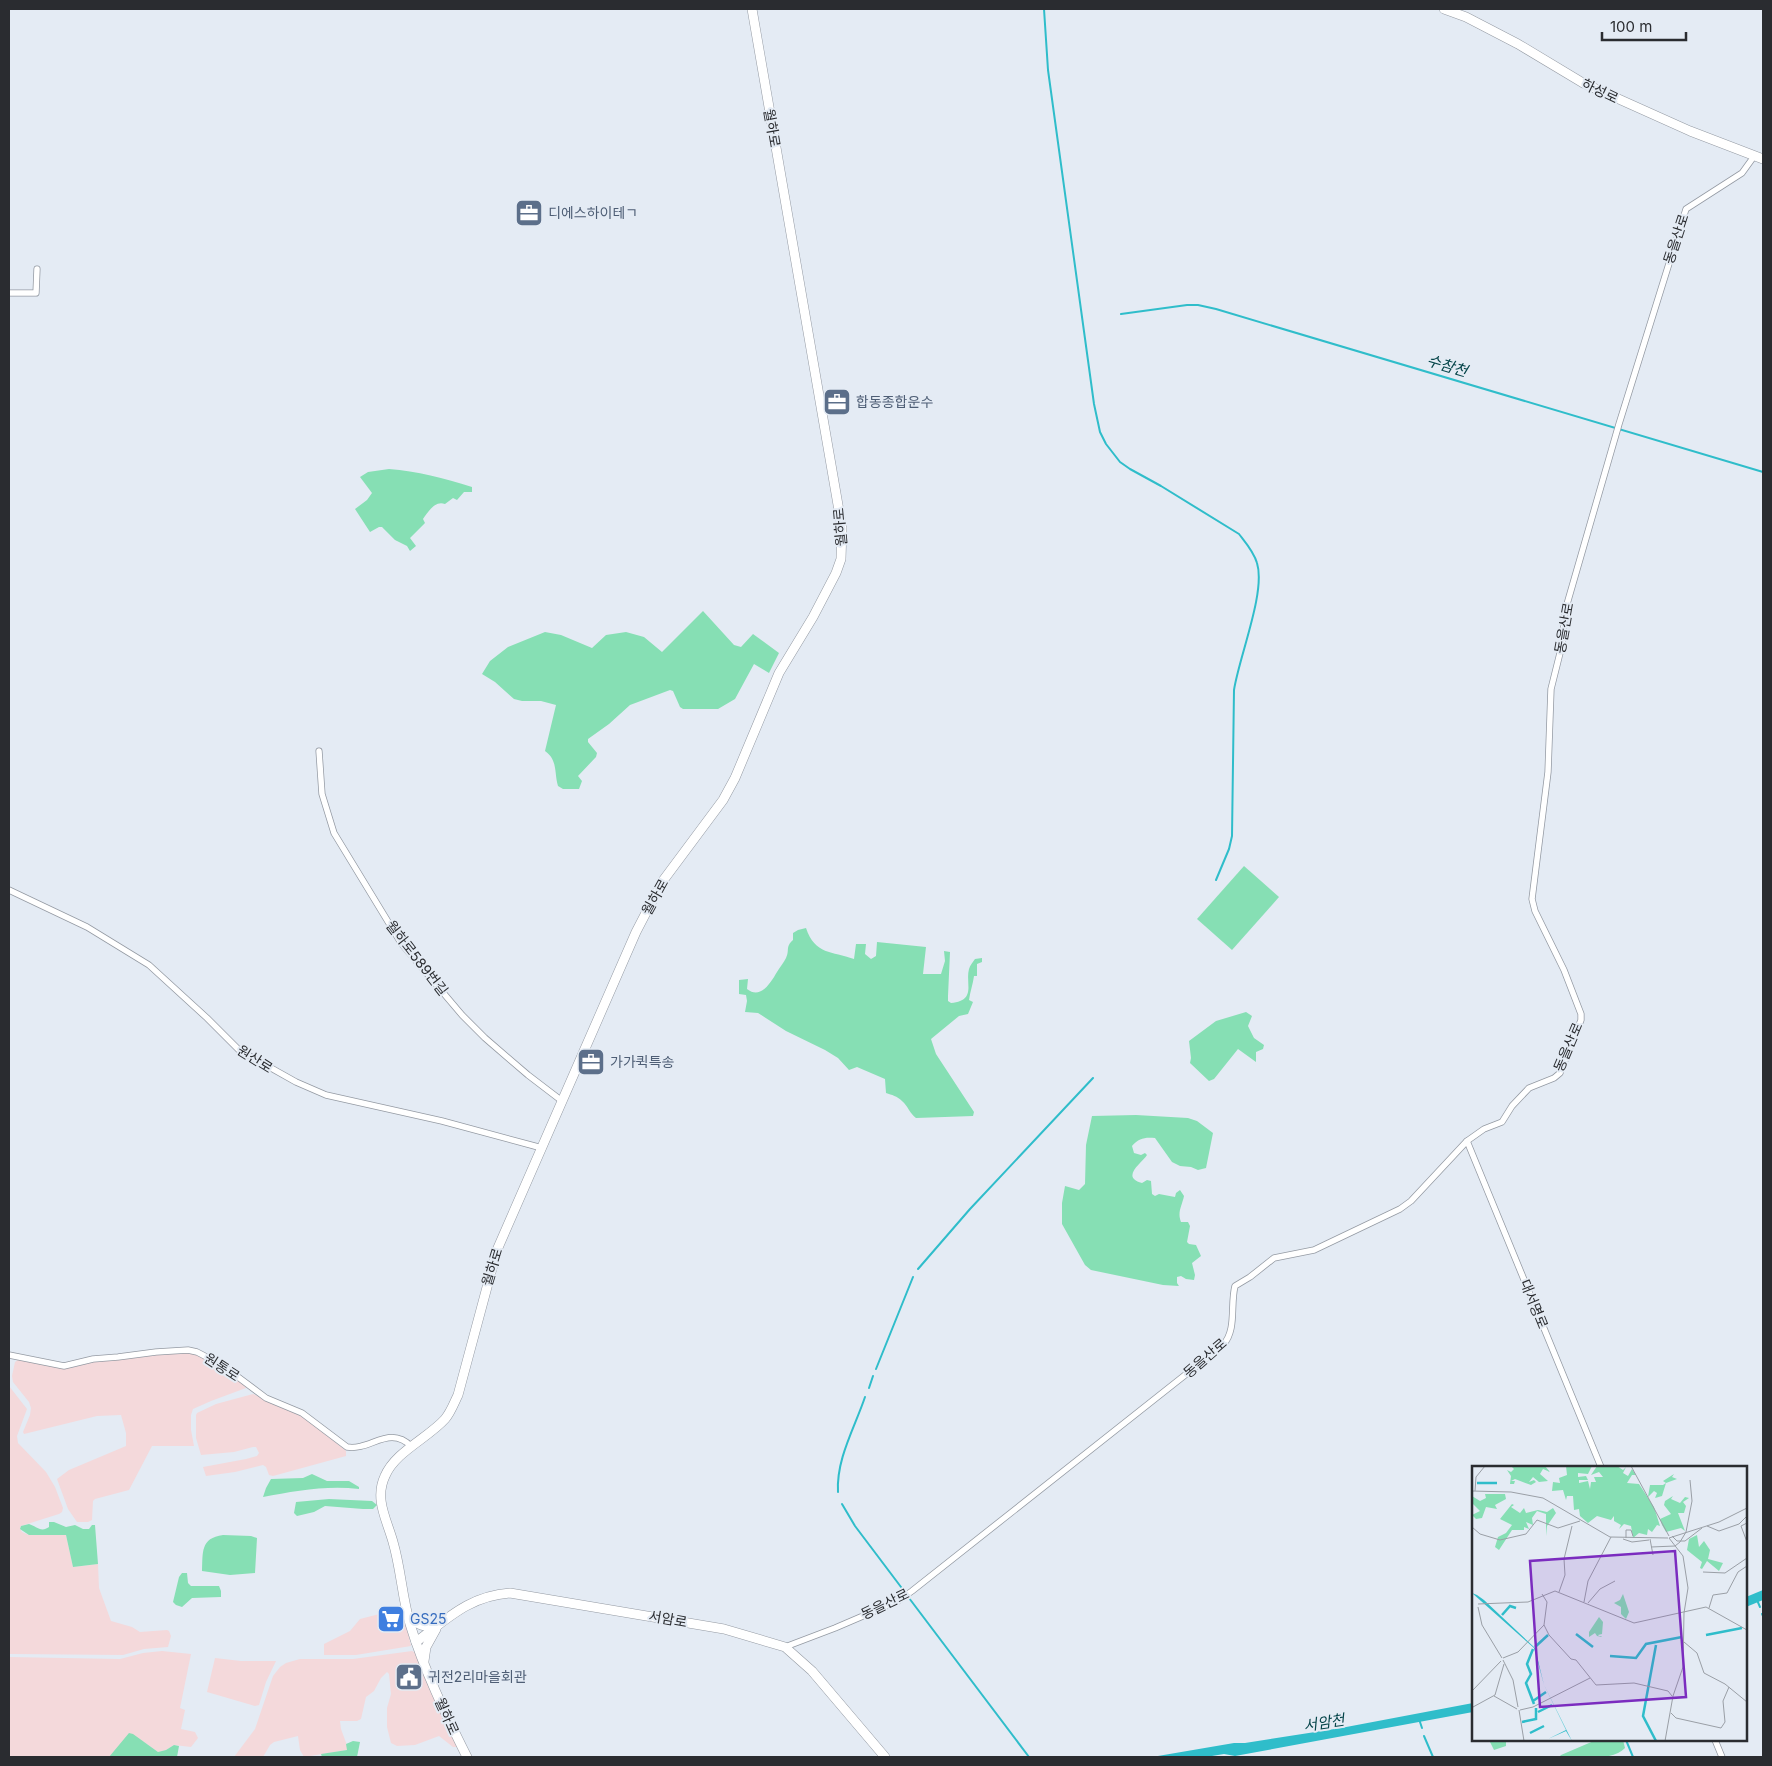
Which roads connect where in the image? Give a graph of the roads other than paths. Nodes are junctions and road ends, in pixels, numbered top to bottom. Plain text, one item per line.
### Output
1 (752, 9) edge
2 (1444, 9) edge
3 (1460, 9) edge
4 (1759, 156) edge
5 (37, 269) dead end
6 (9, 293) edge
7 (320, 751) dead end
8 (9, 890) edge
9 (562, 1101) junction
10 (1467, 1141) junction
11 (542, 1148) junction
12 (9, 1355) edge
13 (412, 1447) junction
14 (1601, 1466) edge
15 (408, 1615) junction
16 (437, 1626) junction
17 (416, 1642) junction
18 (786, 1647) junction
19 (424, 1663) junction
20 (1715, 1741) edge
21 (467, 1757) edge
22 (885, 1757) edge
23 (1722, 1757) edge

1 - 9 street, 월하로
2 - 4 street, 하성로
3 - 4 street, 하성로
4 - 10 street, 동을산로
5 - 6 street
7 - 9 street, 월하로589번길
8 - 11 street, 원산로
9 - 11 street, 월하로
10 - 14 street, 대서명로
10 - 18 street, 동을산로
11 - 13 street, 월하로
12 - 13 street, 원통로
13 - 15 street, 월하로
15 - 16 street
15 - 17 street, 월하로
16 - 17 street, 서암로
16 - 18 street, 서암로
16 - 19 street
17 - 19 street, 월하로
18 - 22 street, 서암로
19 - 21 street, 월하로
20 - 23 street

